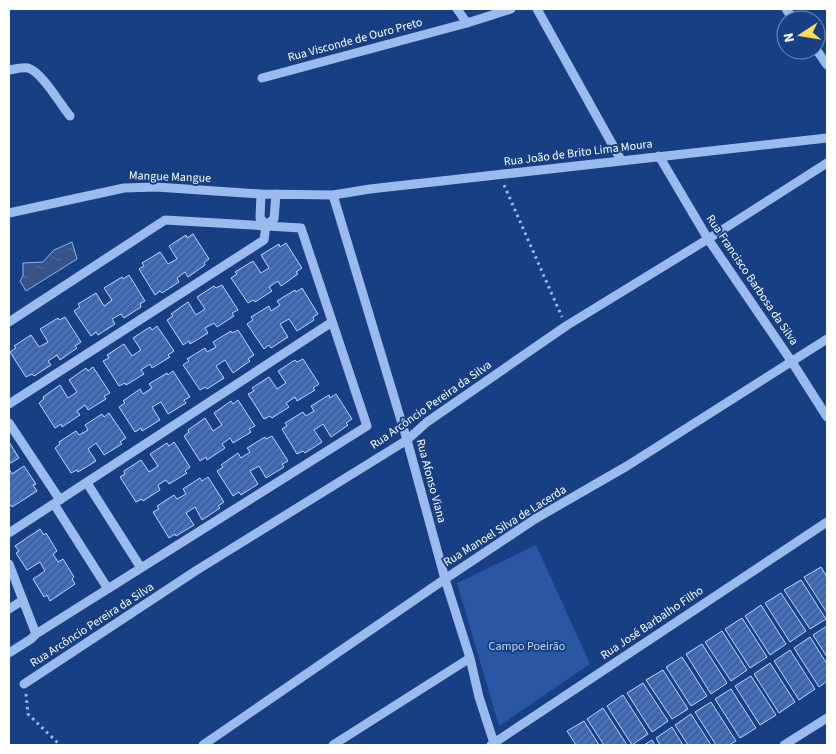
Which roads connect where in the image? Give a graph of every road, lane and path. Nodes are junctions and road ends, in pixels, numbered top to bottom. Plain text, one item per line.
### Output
1 (458, 9) edge
2 (511, 9) edge
3 (537, 9) edge
4 (467, 23) junction
5 (9, 70) edge
6 (262, 78) dead end
7 (70, 116) dead end
8 (827, 138) edge
9 (659, 156) junction
10 (620, 160) junction
11 (827, 162) edge
12 (500, 175) junction
13 (261, 194) junction
14 (276, 194) junction
15 (333, 195) junction
16 (9, 213) edge
17 (266, 225) junction
18 (708, 239) junction
19 (9, 322) edge
20 (332, 322) junction
21 (566, 326) junction
22 (827, 339) edge
23 (792, 362) junction
24 (9, 404) edge
25 (827, 417) edge
26 (9, 423) edge
27 (407, 440) junction
28 (87, 482) junction
29 (57, 502) junction
30 (827, 522) edge
31 (9, 533) edge
32 (9, 565) edge
33 (141, 568) junction
34 (445, 579) junction
35 (108, 589) junction
36 (23, 600) junction
37 (9, 609) edge
38 (36, 634) junction
39 (9, 653) edge
40 (470, 658) junction
41 (24, 684) joint
42 (827, 718) edge
43 (60, 745) edge
44 (204, 745) edge
45 (333, 745) edge
46 (494, 745) edge
47 (784, 745) edge

1 - 4 street
2 - 4 street, Rua Visconde de Ouro Preto
3 - 10 street
4 - 6 street, Rua Visconde de Ouro Preto
5 - 7 street
8 - 9 street, Rua João de Brito Lima Moura
9 - 10 street, Rua João de Brito Lima Moura
9 - 18 street, Rua Francisco Barbosa da Silva
10 - 12 street, Rua João de Brito Lima Moura
11 - 18 street, Rua Arcôncio Pereira da Silva
12 - 15 street, Rua João de Brito Lima Moura
12 - 21 path
13 - 14 street, Mangue Mangue
13 - 16 street, Mangue Mangue
13 - 17 street
14 - 15 street, Mangue Mangue
14 - 17 street
15 - 27 street, Rua Afonso Viana
17 - 19 street
17 - 20 street
17 - 24 street
18 - 21 street, Rua Arcôncio Pereira da Silva
18 - 23 street, Rua Francisco Barbosa da Silva
20 - 28 street
20 - 33 street
21 - 27 street, Rua Arcôncio Pereira da Silva
22 - 23 street, Rua Manoel Silva de Lacerda
23 - 25 street, Rua Francisco Barbosa da Silva
23 - 34 street, Rua Manoel Silva de Lacerda
26 - 29 street
27 - 34 street, Rua Afonso Viana
27 - 41 street, Rua Arcôncio Pereira da Silva
28 - 29 street
28 - 33 street
29 - 31 street
29 - 35 street
30 - 46 street, Rua José Barbalho Filho
32 - 36 street
33 - 35 street
34 - 40 street, Rua Afonso Viana
34 - 44 street, Rua Manoel Silva de Lacerda
35 - 38 street
36 - 37 street
36 - 38 street
38 - 39 street
40 - 45 street
40 - 46 street, Rua Afonso Viana
41 - 43 path
42 - 47 street

